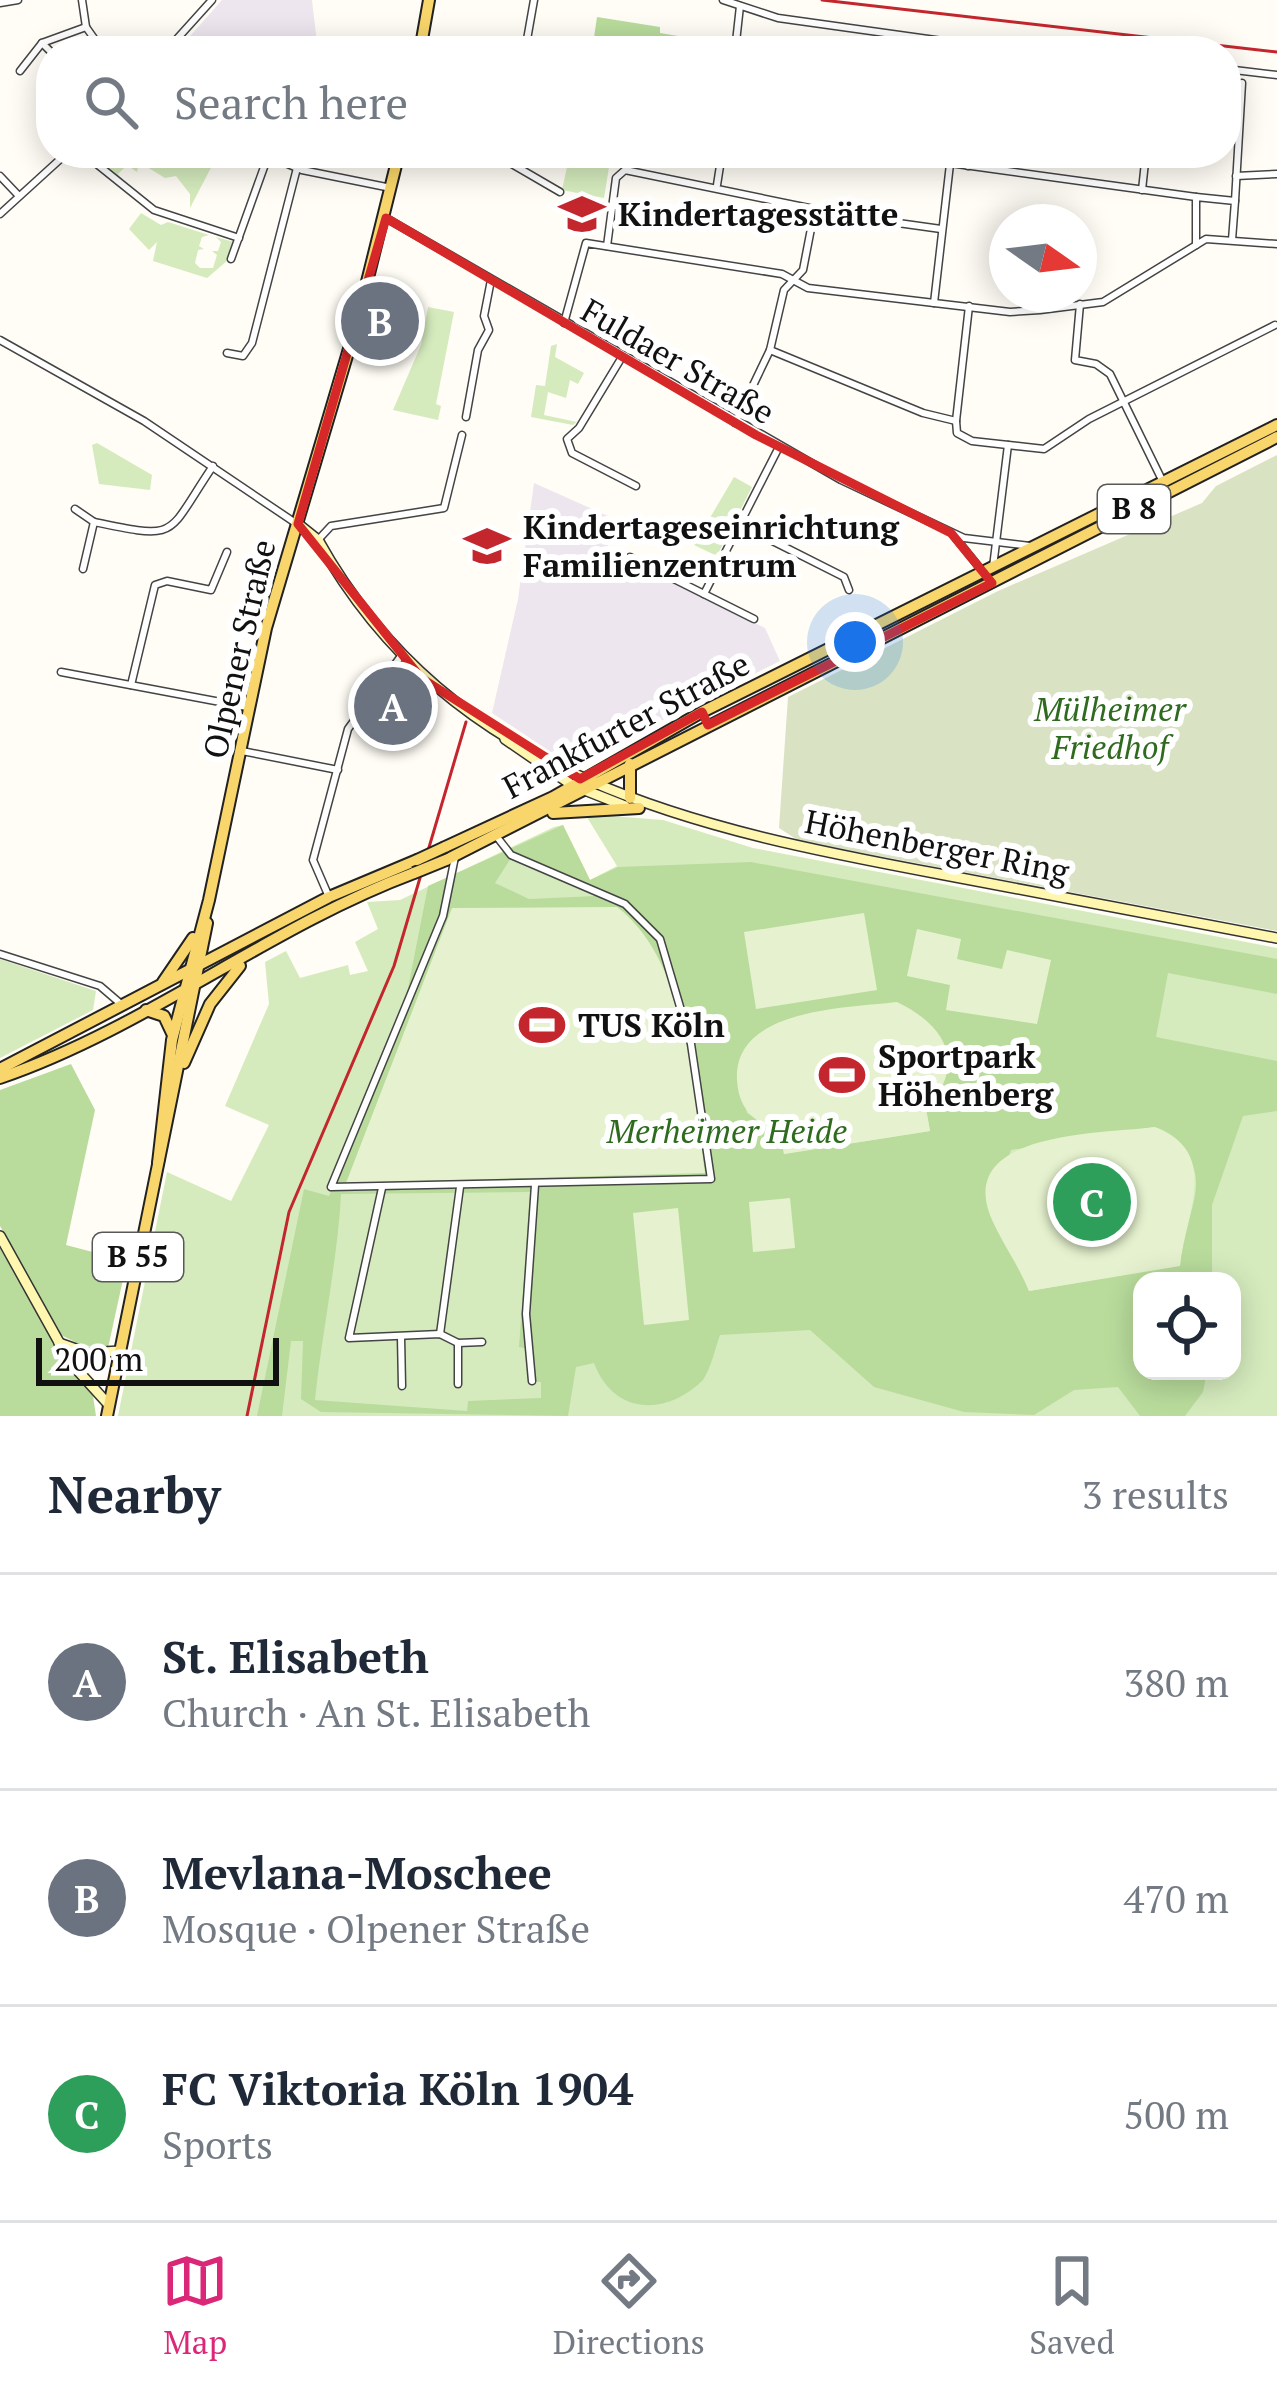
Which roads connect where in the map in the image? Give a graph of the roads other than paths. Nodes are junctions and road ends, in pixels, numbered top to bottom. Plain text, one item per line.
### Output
1 (18, 0) edge
2 (82, 0) edge
3 (212, 0) edge
4 (429, 0) edge
5 (534, 0) edge
6 (723, 0) edge
7 (0, 3) edge
8 (740, 7) junction
9 (86, 27) junction
10 (61, 36) edge
11 (92, 36) edge
12 (180, 36) edge
13 (423, 36) edge
14 (528, 36) edge
15 (737, 36) edge
16 (893, 36) edge
17 (36, 51) edge
18 (20, 71) dead end
19 (1241, 71) edge
20 (1277, 75) edge
21 (1242, 82) dead end
22 (1241, 98) edge
23 (51, 168) edge
24 (102, 168) edge
25 (261, 168) edge
26 (297, 168) joint
27 (396, 168) edge
28 (519, 168) edge
29 (720, 168) edge
30 (949, 168) edge
31 (982, 168) edge
32 (1144, 168) edge
33 (1237, 168) edge
34 (1277, 174) edge
35 (0, 176) edge
36 (1236, 176) junction
37 (717, 185) junction
38 (392, 188) junction
39 (1142, 190) junction
40 (560, 192) dead end
41 (20, 196) junction
42 (1196, 197) junction
43 (1235, 201) junction
44 (815, 208) junction
45 (0, 214) edge
46 (386, 218) junction
47 (941, 229) junction
48 (239, 238) junction
49 (1232, 240) junction
50 (1277, 244) edge
51 (1196, 245) junction
52 (607, 247) junction
53 (232, 259) dead end
54 (491, 280) junction
55 (794, 280) junction
56 (934, 303) junction
57 (1097, 303) edge
58 (969, 306) junction
59 (989, 309) edge
60 (1079, 312) edge
61 (564, 323) junction
62 (1275, 325) edge
63 (0, 340) edge
64 (770, 350) junction
65 (227, 353) dead end
66 (622, 358) junction
67 (1124, 402) junction
68 (466, 418) dead end
69 (956, 421) junction
70 (735, 423) junction
71 (1277, 425) edge
72 (463, 435) dead end
73 (1277, 437) edge
74 (1008, 445) junction
75 (779, 447) junction
76 (213, 466) junction
77 (1163, 482) junction
78 (636, 486) dead end
79 (75, 509) dead end
80 (94, 522) junction
81 (298, 524) junction
82 (739, 524) junction
83 (951, 533) junction
84 (318, 540) junction
85 (996, 545) junction
86 (1038, 546) junction
87 (227, 552) dead end
88 (630, 557) dead end
89 (83, 569) dead end
90 (988, 569) junction
91 (992, 583) junction
92 (849, 590) dead end
93 (704, 594) junction
94 (754, 619) dead end
95 (401, 656) junction
96 (61, 672) dead end
97 (131, 686) junction
98 (250, 708) junction
99 (702, 712) junction
100 (708, 725) junction
101 (242, 751) junction
102 (630, 764) junction
103 (338, 770) junction
104 (582, 785) junction
105 (635, 803) junction
106 (544, 814) junction
107 (497, 837) junction
108 (450, 852) junction
109 (416, 867) junction
110 (329, 897) junction
111 (202, 927) junction
112 (1277, 938) edge
113 (237, 946) junction
114 (266, 947) junction
115 (0, 954) edge
116 (193, 968) junction
117 (162, 983) junction
118 (188, 988) junction
119 (124, 1005) junction
120 (146, 1010) junction
121 (172, 1040) junction
122 (0, 1074) edge
123 (176, 1078) junction
124 (158, 1163) junction
125 (535, 1185) junction
126 (460, 1187) junction
127 (382, 1188) junction
128 (0, 1236) edge
129 (440, 1334) junction
130 (401, 1336) junction
131 (458, 1342) junction
132 (482, 1342) dead end
133 (59, 1343) junction
134 (120, 1351) junction
135 (532, 1381) dead end
136 (458, 1384) dead end
137 (402, 1386) dead end
138 (108, 1410) edge

1 - 7 street
2 - 9 street
3 - 12 street
4 - 13 main road
5 - 14 street
6 - 8 street
8 - 15 street
8 - 16 street
9 - 10 street
9 - 11 street
17 - 18 street
19 - 20 street
21 - 22 street
23 - 41 street
24 - 48 street
25 - 48 street
26 - 38 street
26 - 65 street
27 - 38 main road, Olpener Straße / B 55
28 - 40 street
29 - 37 street
30 - 47 street
31 - 39 street
32 - 39 street
33 - 36 street
34 - 36 street
35 - 41 street
36 - 43 street
37 - 44 street
37 - 52 street
38 - 46 main road, Olpener Straße / B 55
39 - 42 street
41 - 45 street
42 - 43 street
42 - 51 street
43 - 49 street
44 - 47 street
44 - 55 street
46 - 54 street, Fuldaer Straße
46 - 81 main road, Olpener Straße / B 55
47 - 56 street
48 - 53 street
49 - 50 street
49 - 51 street
51 - 57 street
52 - 55 street
52 - 61 street
54 - 61 street, Fuldaer Straße
54 - 68 street
55 - 56 street
55 - 64 street
56 - 58 street
58 - 59 street
58 - 69 street
60 - 67 street
61 - 66 street, Fuldaer Straße
62 - 67 street
63 - 76 street
64 - 69 street
64 - 70 street
66 - 70 street, Fuldaer Straße
66 - 78 street
67 - 74 street
67 - 77 street
69 - 74 street
70 - 75 street, Fuldaer Straße
71 - 77 main road, Frankfurter Straße / B 8
72 - 84 street
73 - 91 main road, Frankfurter Straße / B 8
74 - 85 street
75 - 82 street
75 - 83 street, Fuldaer Straße
76 - 80 street
76 - 81 street
77 - 86 main road, Frankfurter Straße / B 8
79 - 80 street
80 - 89 street
81 - 84 street, Höhenberger Ring
81 - 98 main road, Olpener Straße / B 55
82 - 92 street
82 - 93 street
83 - 85 street, Fuldaer Straße
83 - 90 street, Fuldaer Straße
84 - 95 street, Höhenberger Ring
85 - 86 street, Fuldaer Straße
85 - 90 street
86 - 90 main road, Frankfurter Straße / B 8
87 - 97 street
88 - 93 street
90 - 91 street
90 - 99 main road, Frankfurter Straße / B 8
91 - 100 main road, Frankfurter Straße / B 8
93 - 94 street
95 - 103 street
95 - 104 street, Höhenberger Ring
96 - 97 street
97 - 98 street
98 - 101 main road, Olpener Straße / B 55
99 - 100 main road
99 - 104 main road, Frankfurter Straße / B 8
100 - 102 main road, Frankfurter Straße / B 8
101 - 103 street
101 - 111 main road, Olpener Straße / B 55
102 - 104 main road, Frankfurter Straße / B 8
102 - 105 main road
103 - 110 street
104 - 105 street, Höhenberger Ring
104 - 106 main road, Frankfurter Straße / B 8
104 - 108 main road, Frankfurter Straße / B 8
105 - 106 main road
105 - 112 street, Höhenberger Ring
106 - 107 main road, Frankfurter Straße / B 8
107 - 108 main road, Frankfurter Straße / B 8
107 - 125 street
108 - 109 main road, Frankfurter Straße / B 8, bridge
108 - 127 street
109 - 110 main road, Frankfurter Straße / B 8
109 - 114 main road, Frankfurter Straße / B 8
110 - 113 main road, Frankfurter Straße / B 8
111 - 113 main road
111 - 116 main road, Olpener Straße / B 55
111 - 117 main road
113 - 116 main road, Frankfurter Straße / B 8
114 - 118 main road, Frankfurter Straße / B 8
114 - 123 main road
115 - 119 street
116 - 117 main road, Frankfurter Straße / B 8
116 - 118 main road, B 55
117 - 119 main road, Frankfurter Straße / B 8
118 - 120 main road, Frankfurter Straße / B 8
118 - 121 main road, B 55
118 - 123 main road, B 55
119 - 122 main road, Frankfurter Straße / B 8
120 - 121 main road
120 - 122 main road, Frankfurter Straße / B 8
121 - 124 main road, B 55
123 - 124 main road, B 55
124 - 134 main road, B 55
125 - 126 street
125 - 135 street
126 - 127 street
126 - 129 street
127 - 130 street
128 - 133 street
129 - 130 street
129 - 131 street
130 - 137 street
131 - 132 street
131 - 136 street
133 - 134 street
133 - 138 street
134 - 138 main road, B 55

